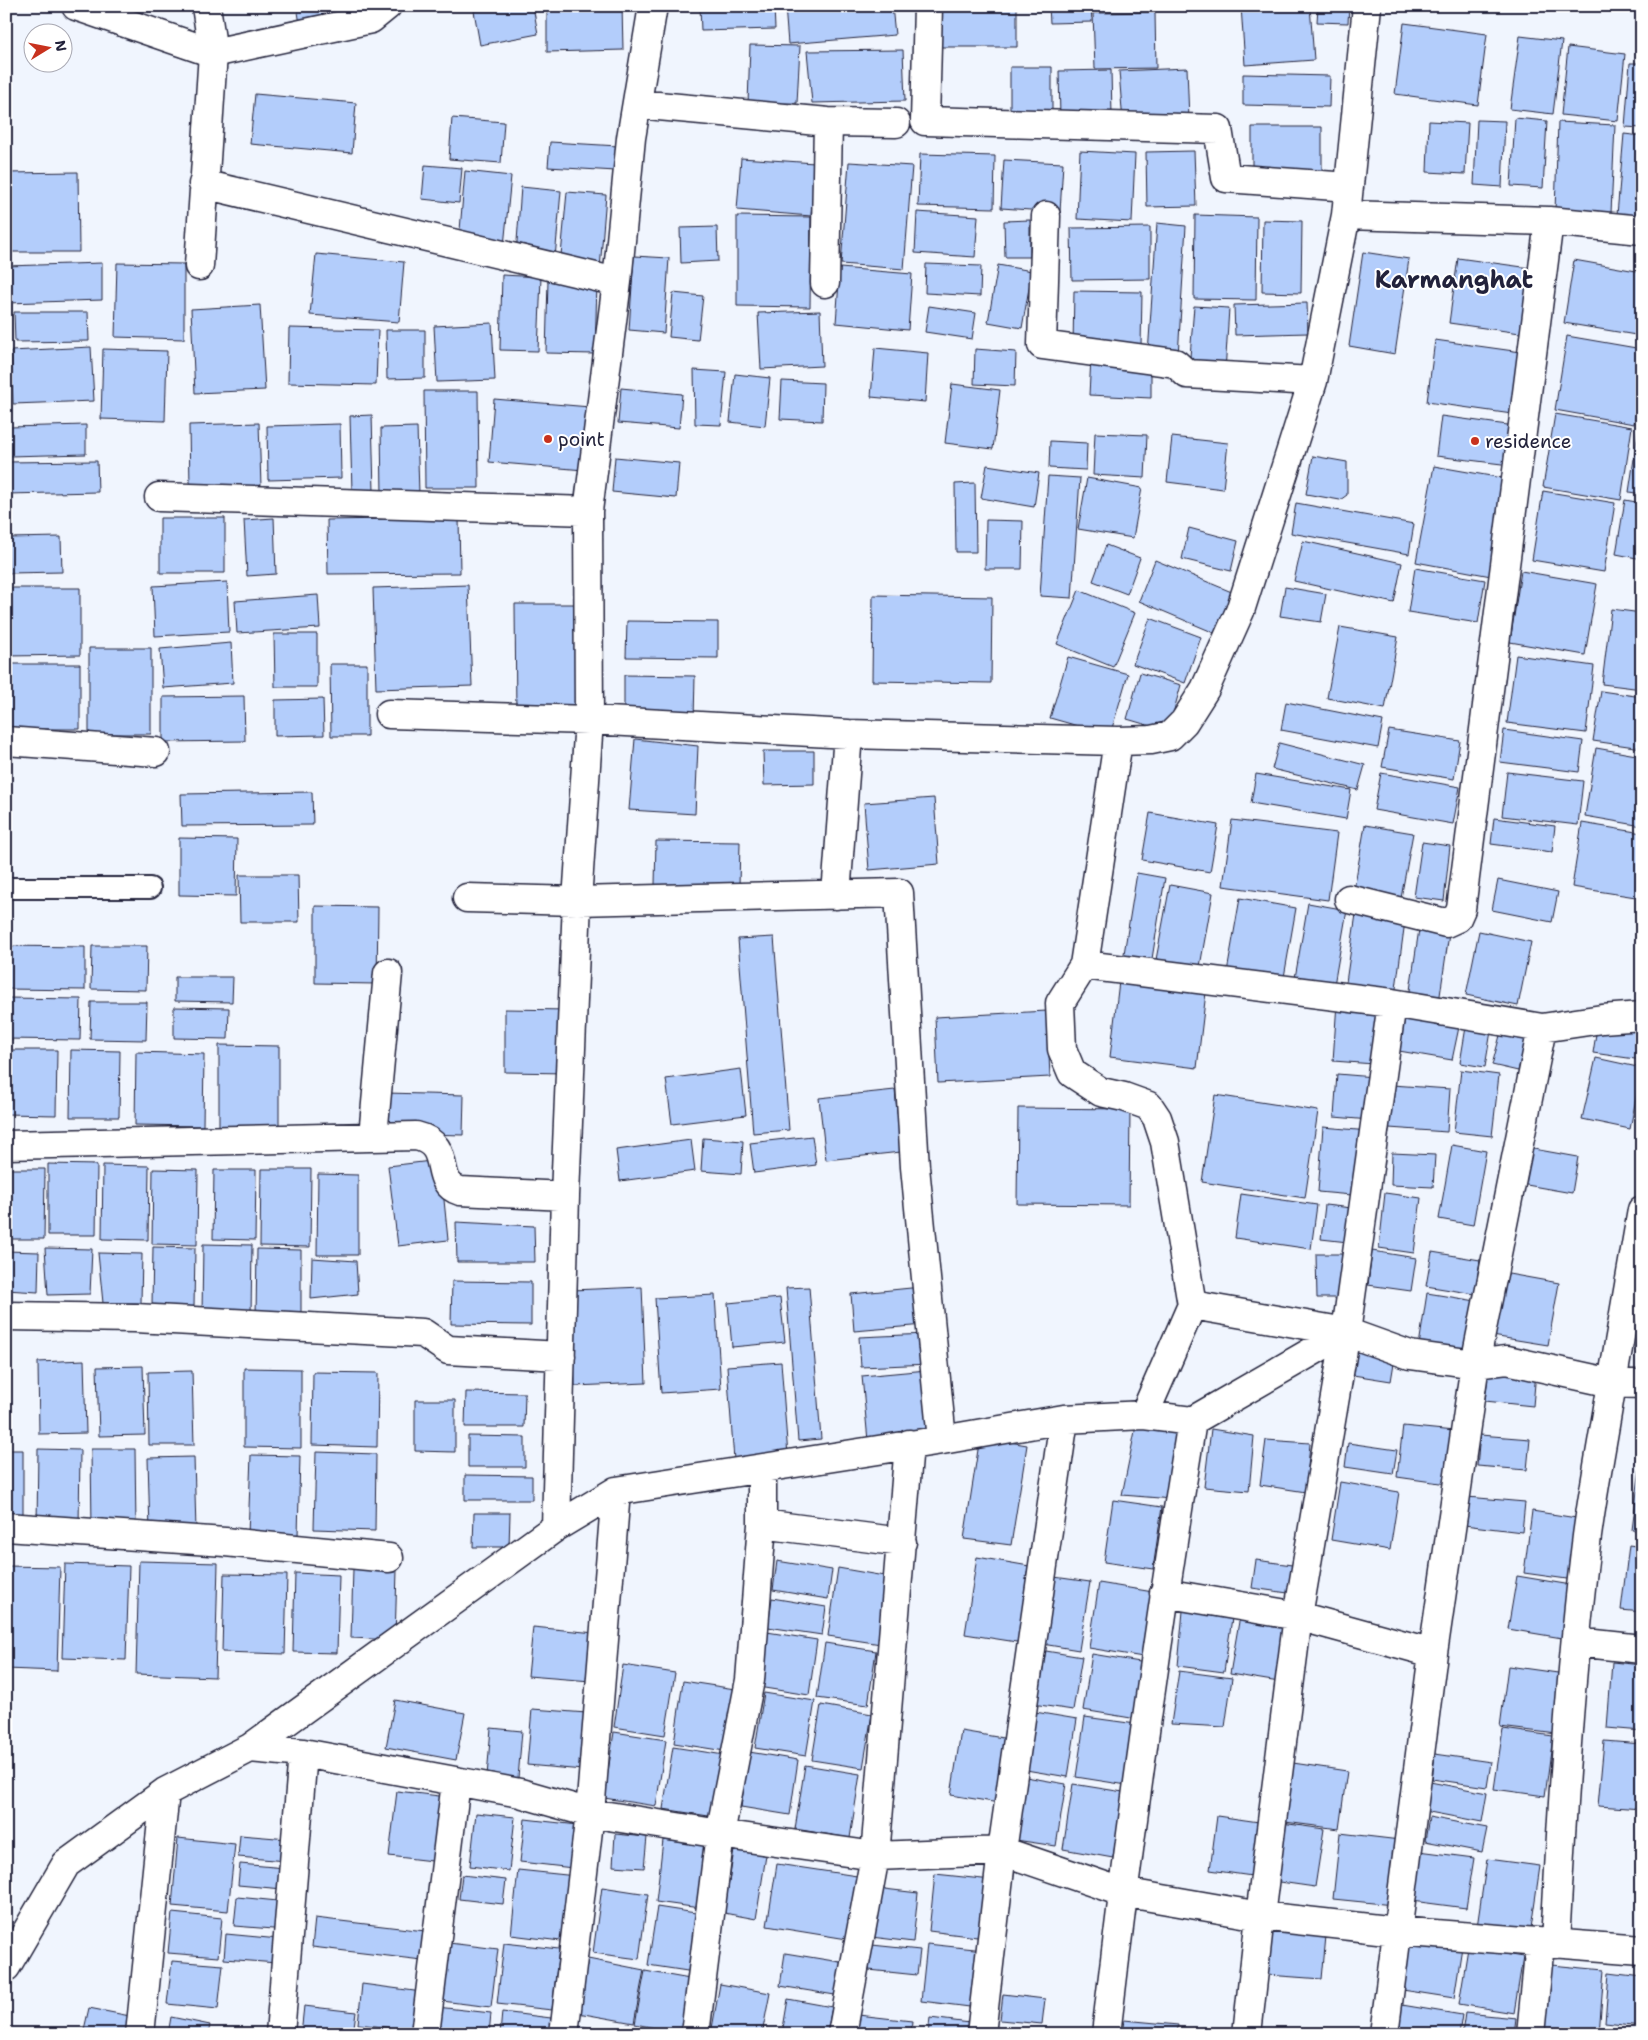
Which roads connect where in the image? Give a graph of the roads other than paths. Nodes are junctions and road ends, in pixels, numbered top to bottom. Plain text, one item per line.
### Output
1 (76, 6) edge
2 (206, 6) edge
3 (387, 6) edge
4 (653, 6) edge
5 (928, 6) edge
6 (1367, 6) edge
7 (213, 53) junction
8 (637, 104) junction
9 (828, 122) junction
10 (896, 123) dead end
11 (203, 184) junction
12 (1349, 187) junction
13 (1346, 215) junction
14 (1046, 216) dead end
15 (1549, 221) junction
16 (1642, 230) edge
17 (199, 266) dead end
18 (616, 282) junction
19 (825, 283) dead end
20 (1313, 381) junction
21 (159, 497) dead end
22 (588, 511) junction
23 (389, 714) dead end
24 (589, 720) junction
25 (848, 734) junction
26 (6, 741) edge
27 (1118, 741) junction
28 (156, 752) dead end
29 (6, 888) edge
30 (150, 888) dead end
31 (836, 895) junction
32 (467, 898) dead end
33 (1349, 899) dead end
34 (577, 902) junction
35 (1084, 965) junction
36 (388, 973) dead end
37 (1392, 1004) junction
38 (1642, 1016) edge
39 (1542, 1028) junction
40 (373, 1136) junction
41 (6, 1144) edge
42 (565, 1196) junction
43 (1642, 1210) edge
44 (1192, 1305) junction
45 (6, 1316) edge
46 (1346, 1332) junction
47 (561, 1356) junction
48 (1475, 1364) junction
49 (1612, 1383) junction
50 (1642, 1384) edge
51 (1144, 1415) junction
52 (1064, 1419) junction
53 (1192, 1421) junction
54 (942, 1440) junction
55 (909, 1444) junction
56 (762, 1469) junction
57 (616, 1491) junction
58 (762, 1524) junction
59 (6, 1527) edge
60 (556, 1527) junction
61 (902, 1542) junction
62 (389, 1558) dead end
63 (1164, 1593) junction
64 (1298, 1616) junction
65 (1576, 1642) junction
66 (1642, 1649) edge
67 (1433, 1653) junction
68 (250, 1748) junction
69 (304, 1753) junction
70 (456, 1782) junction
71 (165, 1792) junction
72 (590, 1813) junction
73 (720, 1834) junction
74 (1002, 1851) junction
75 (875, 1856) junction
76 (1122, 1892) junction
77 (1260, 1916) junction
78 (1396, 1931) junction
79 (1548, 1944) junction
80 (1642, 1950) edge
81 (6, 1967) edge
82 (140, 2034) edge
83 (280, 2034) edge
84 (425, 2034) edge
85 (564, 2034) edge
86 (695, 2034) edge
87 (842, 2034) edge
88 (981, 2034) edge
89 (1106, 2034) edge
90 (1248, 2034) edge
91 (1384, 2034) edge
92 (1532, 2034) edge

1 - 7 street
2 - 7 street
3 - 7 street
4 - 8 street
5 - 12 street
6 - 12 street
7 - 11 street
8 - 9 street
8 - 18 street
9 - 10 street
9 - 19 street
11 - 17 street
11 - 18 street
12 - 13 street
13 - 15 street
13 - 20 street
14 - 20 street
15 - 16 street
15 - 33 street
18 - 22 street
20 - 27 street
21 - 22 street
22 - 24 street
23 - 24 street
24 - 25 street
24 - 34 street
25 - 27 street
25 - 31 street
26 - 28 street
27 - 35 street
29 - 30 lane
31 - 34 street
31 - 54 street
32 - 34 street
34 - 42 street
35 - 37 street
35 - 44 street
36 - 40 street
37 - 39 street
37 - 46 street
38 - 39 street
39 - 48 street
40 - 41 street
40 - 42 street
42 - 47 street
43 - 49 street
44 - 46 street
44 - 51 street
45 - 47 street
46 - 48 street
46 - 53 street
46 - 64 street
47 - 60 street
48 - 49 street
48 - 67 street
49 - 50 street
49 - 65 street
51 - 52 street
51 - 53 street
52 - 54 street
52 - 74 street
53 - 63 street
54 - 55 street
55 - 56 street
55 - 61 street
56 - 57 street
56 - 58 street
57 - 60 street
57 - 72 street
58 - 61 street
58 - 73 street
59 - 62 street
60 - 68 street
61 - 75 street
63 - 64 street
63 - 76 street
64 - 67 street
64 - 77 street
65 - 66 street
65 - 79 street
67 - 78 street
68 - 69 street
68 - 71 street
69 - 70 street
69 - 83 street
70 - 72 street
70 - 84 street
71 - 81 street
71 - 82 street
72 - 73 street
72 - 85 street
73 - 75 street
73 - 86 street
74 - 75 street
74 - 76 street
74 - 88 street
75 - 87 street
76 - 77 street
76 - 89 street
77 - 78 street
77 - 90 street
78 - 79 street
78 - 91 street
79 - 80 street
79 - 92 street

